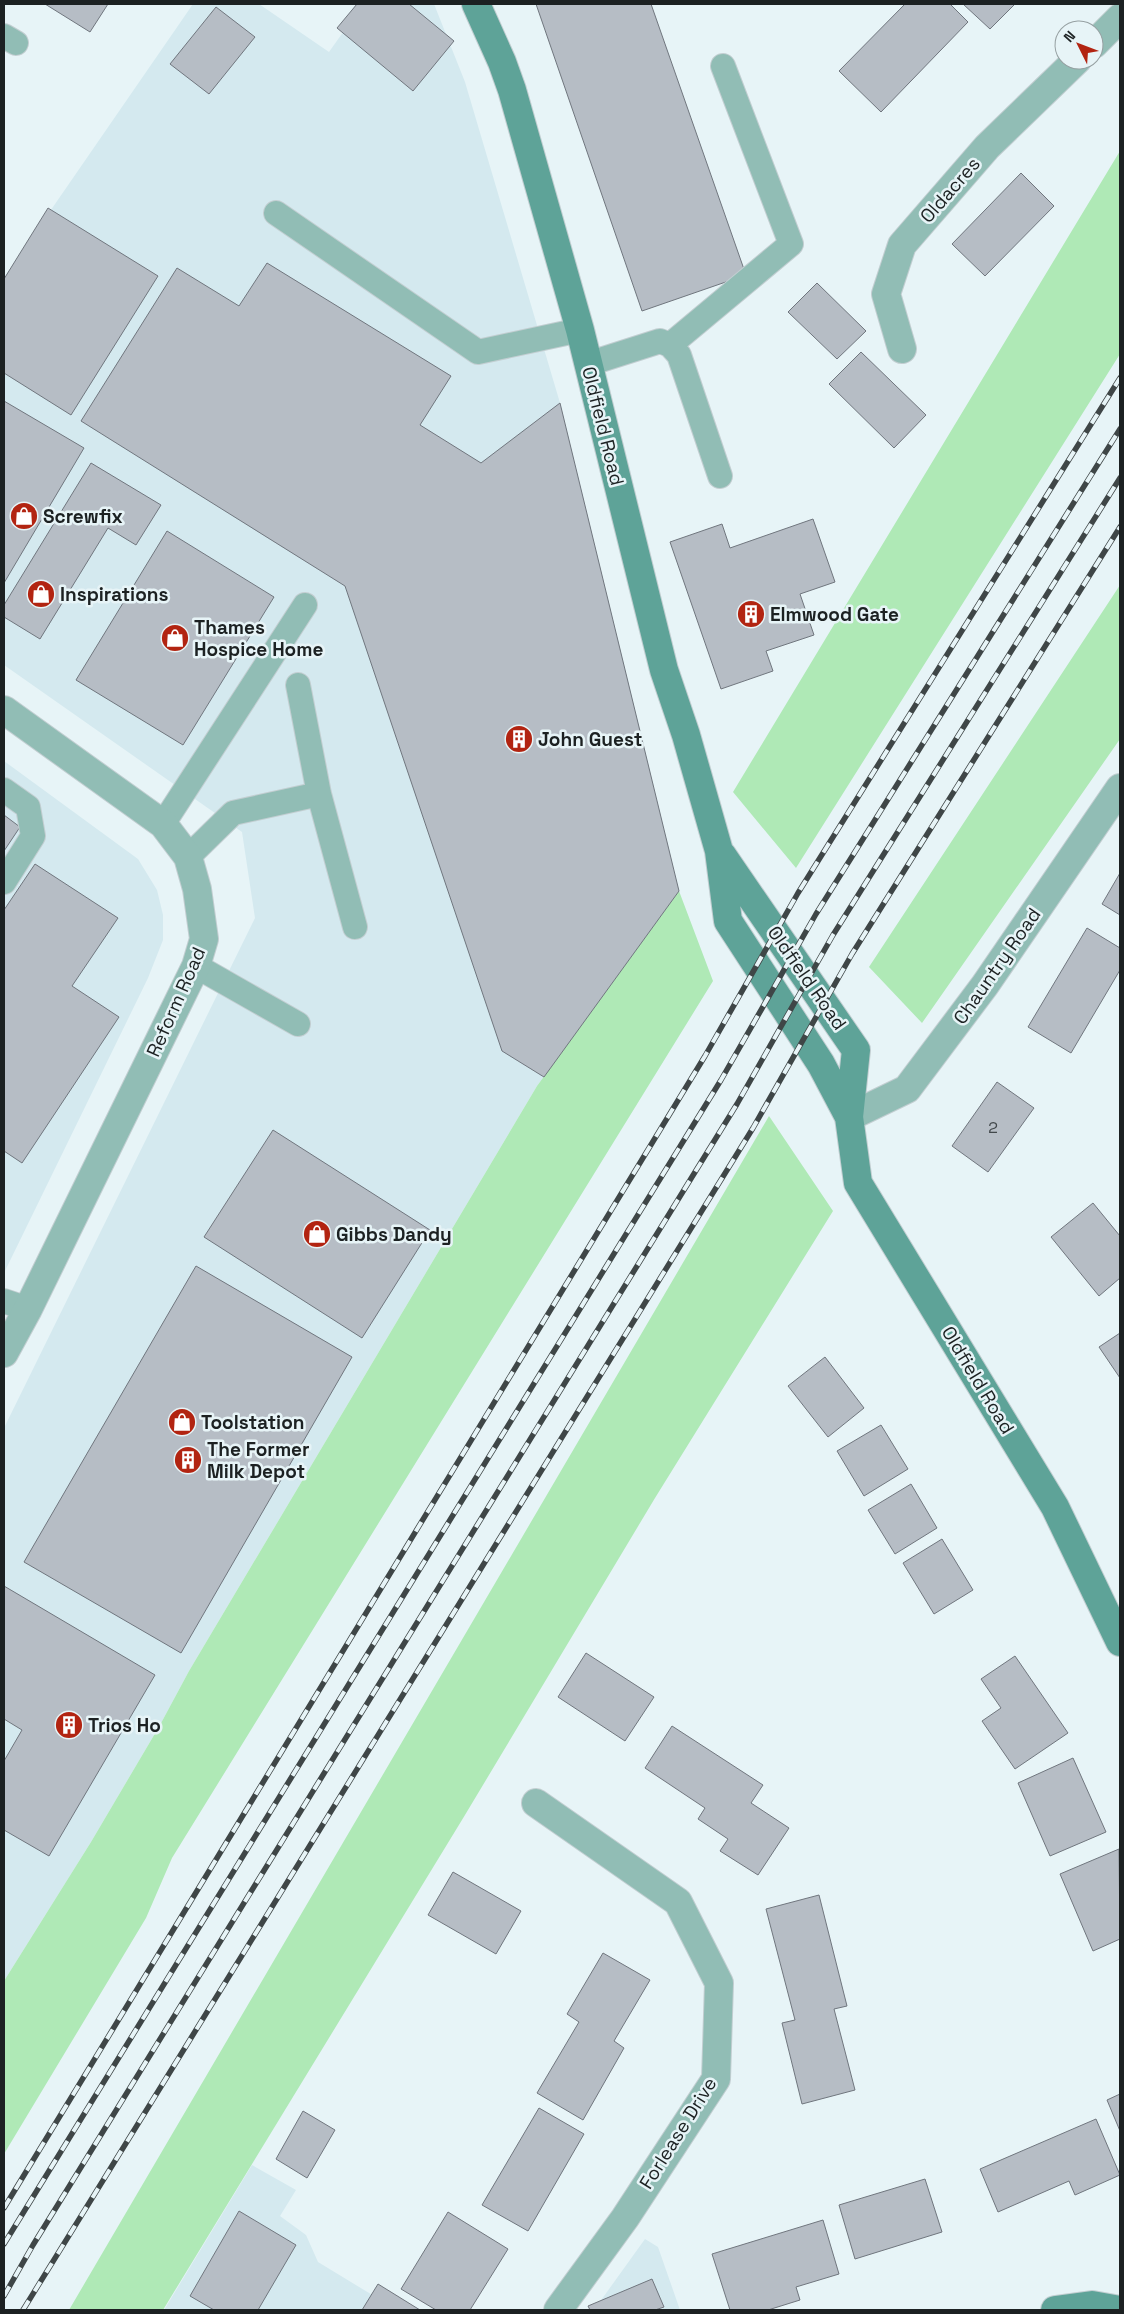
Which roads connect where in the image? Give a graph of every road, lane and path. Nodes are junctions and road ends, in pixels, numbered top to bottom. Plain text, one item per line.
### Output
1 (476, 4) edge
2 (1120, 18) edge
3 (1104, 34) edge
4 (723, 66) dead end
5 (1067, 70) edge
6 (276, 213) dead end
7 (580, 330) junction
8 (670, 345) junction
9 (902, 349) dead end
10 (588, 364) junction
11 (720, 476) dead end
12 (305, 605) dead end
13 (298, 685) dead end
14 (4, 710) edge
15 (1120, 788) edge
16 (4, 790) edge
17 (319, 794) junction
18 (163, 824) junction
19 (719, 851) junction
20 (188, 857) junction
21 (4, 882) edge
22 (355, 926) dead end
23 (196, 966) junction
24 (298, 1024) dead end
25 (849, 1117) junction
26 (16, 1305) edge
27 (4, 1353) edge
28 (1120, 1642) edge
29 (536, 1803) dead end
30 (558, 2310) edge
31 (1055, 2310) edge
32 (1120, 2310) edge

1 - 7 main road, Oldfield Road
2 - 3 street
4 - 8 lane
5 - 9 street, Oldacres
6 - 7 lane
7 - 10 main road, Oldfield Road
8 - 10 lane
8 - 11 lane
10 - 19 main road, Oldfield Road
12 - 18 lane
13 - 17 lane
14 - 18 street, Reform Road
15 - 25 street, Chauntry Road
16 - 21 lane
17 - 20 lane
17 - 22 lane
18 - 20 street, Reform Road
19 - 25 main road, Oldfield Road
19 - 25 main road, Oldfield Road
20 - 23 street, Reform Road
23 - 24 lane
23 - 26 street, Reform Road
25 - 28 main road, Oldfield Road
26 - 27 street, Reform Road
29 - 30 street, Forlease Drive
31 - 32 main road

